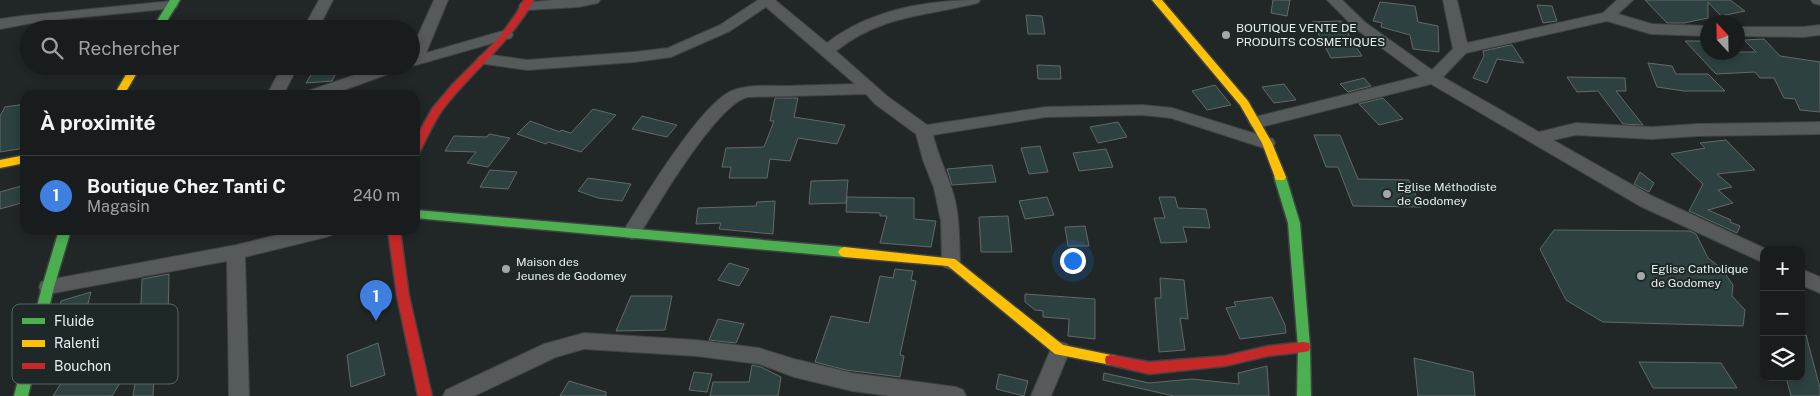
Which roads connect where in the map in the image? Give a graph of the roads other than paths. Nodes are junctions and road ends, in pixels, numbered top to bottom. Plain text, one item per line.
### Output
1 (326, 0) edge
2 (441, 0) edge
3 (592, 0) edge
4 (766, 0) edge
5 (973, 0) edge
6 (1157, 0) edge
7 (1334, 0) edge
8 (1450, 0) edge
9 (1626, 0) edge
10 (173, 3) edge
11 (528, 3) edge
12 (1608, 16) junction
13 (26, 20) edge
14 (163, 20) edge
15 (315, 20) edge
16 (20, 21) edge
17 (0, 24) edge
18 (1820, 30) edge
19 (1700, 31) edge
20 (1745, 32) edge
21 (506, 35) junction
22 (420, 46) edge
23 (1461, 48) junction
24 (825, 52) junction
25 (485, 58) junction
26 (420, 59) edge
27 (131, 75) edge
28 (285, 75) edge
29 (371, 75) edge
30 (1433, 78) junction
31 (870, 89) junction
32 (122, 90) edge
33 (278, 90) edge
34 (328, 90) edge
35 (1257, 122) junction
36 (1820, 128) edge
37 (924, 131) junction
38 (1537, 138) junction
39 (420, 139) edge
40 (1267, 143) junction
41 (20, 161) edge
42 (0, 164) edge
43 (420, 214) edge
44 (632, 232) junction
45 (64, 235) edge
46 (306, 235) edge
47 (395, 235) edge
48 (236, 252) junction
49 (1760, 254) edge
50 (951, 262) junction
51 (1805, 278) edge
52 (1820, 286) edge
53 (48, 287) junction
54 (44, 304) edge
55 (1304, 347) junction
56 (1060, 350) junction
57 (239, 396) edge
58 (425, 396) edge
59 (453, 396) edge
60 (956, 396) edge
61 (1041, 396) edge
62 (1304, 396) edge

1 - 15 street
2 - 22 street
3 - 11 street
4 - 24 street
4 - 25 street
5 - 24 street
6 - 35 street
7 - 30 street
8 - 23 street
9 - 12 street
10 - 13 street
10 - 14 street
11 - 21 street
12 - 19 street
12 - 23 street
16 - 17 street
18 - 20 street
21 - 25 street
21 - 26 street
23 - 30 street
24 - 31 street
25 - 39 street
27 - 32 street
28 - 33 street
29 - 34 street
30 - 35 street
30 - 38 street
31 - 37 street
31 - 44 street
35 - 40 street
36 - 38 street
37 - 40 street
37 - 50 street
38 - 49 street
40 - 55 street
41 - 42 street
43 - 44 street
44 - 50 street
45 - 53 street
46 - 48 street
47 - 58 street
48 - 53 street
48 - 57 street
50 - 56 street
51 - 52 street
53 - 54 street
55 - 56 street
55 - 62 street
56 - 61 street
59 - 60 street

